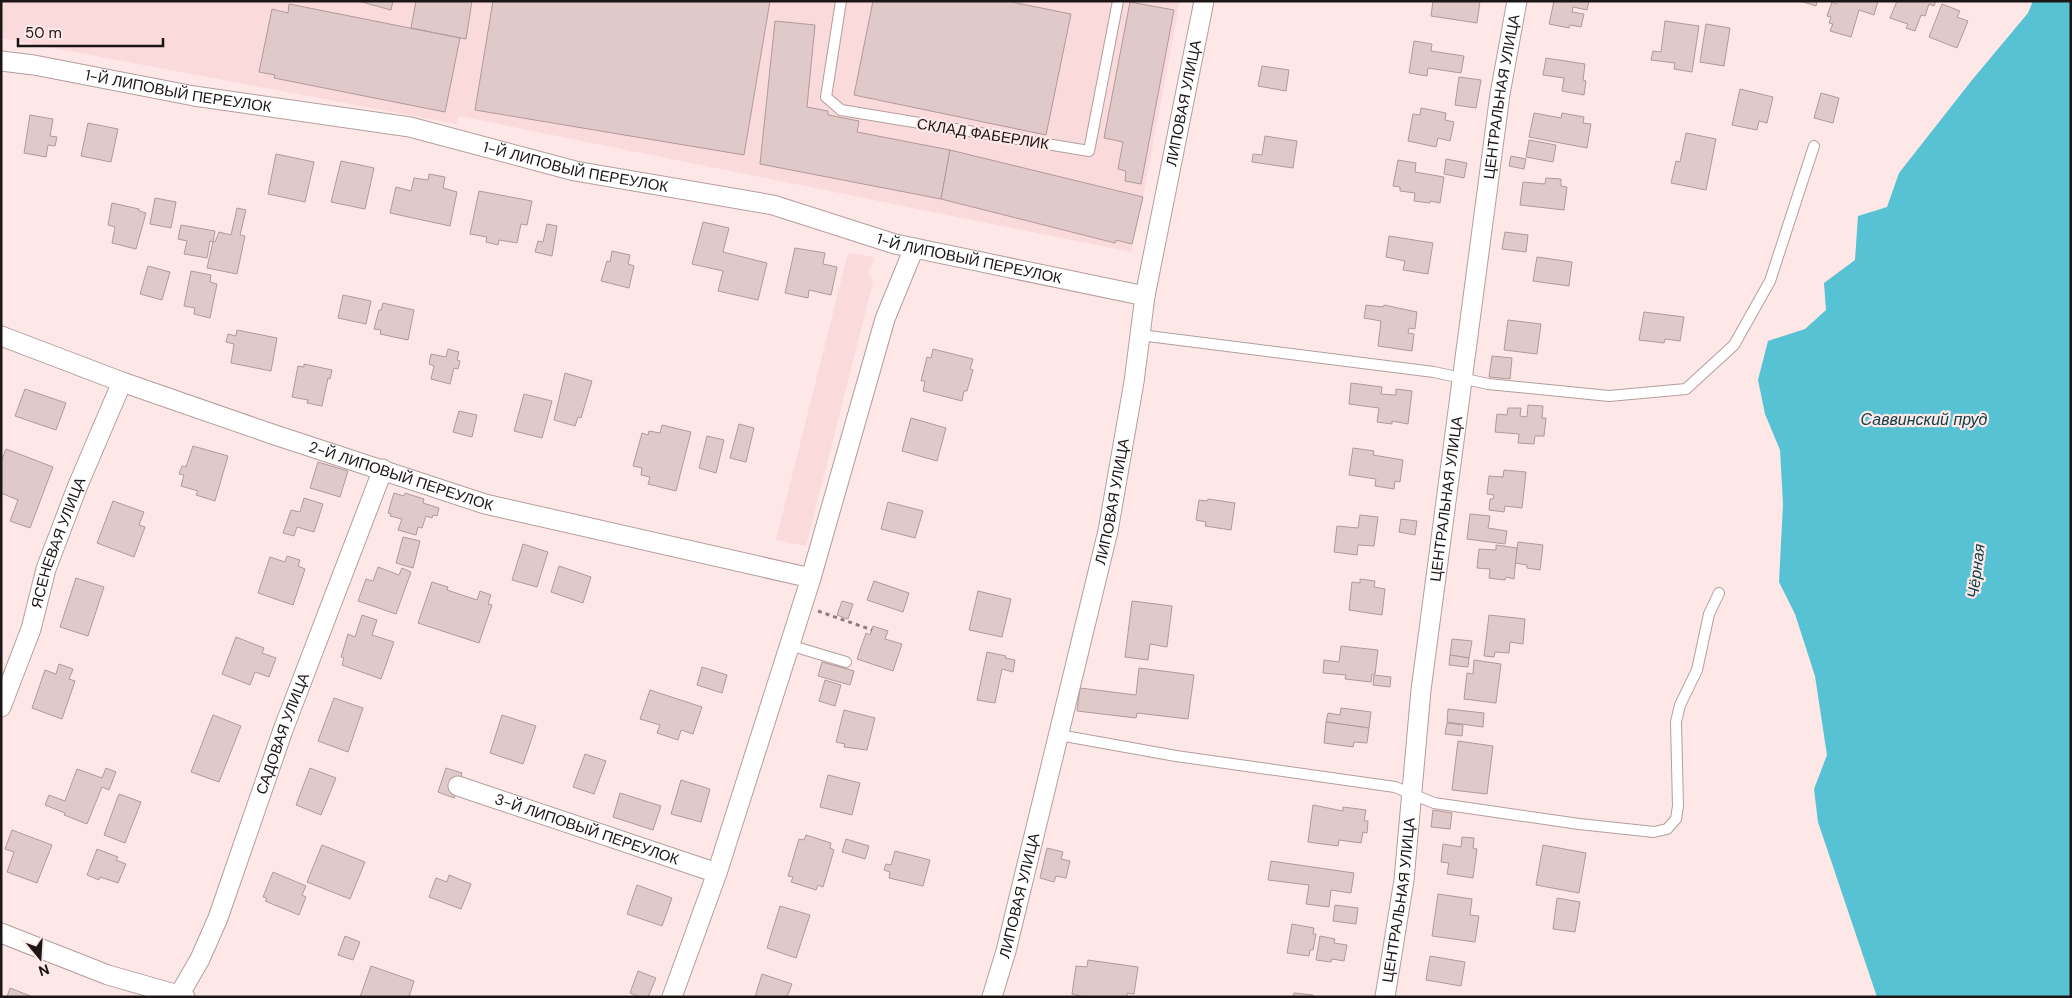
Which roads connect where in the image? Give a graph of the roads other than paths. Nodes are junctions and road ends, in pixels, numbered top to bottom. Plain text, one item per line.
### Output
1 (841, 1) edge
2 (1118, 1) edge
3 (1204, 1) edge
4 (1517, 1) edge
5 (1, 61) edge
6 (1814, 146) dead end
7 (914, 248) junction
8 (1145, 296) junction
9 (1140, 335) junction
10 (1, 336) edge
11 (1463, 379) junction
12 (122, 382) junction
13 (383, 469) junction
14 (811, 578) junction
15 (1720, 593) dead end
16 (790, 646) junction
17 (846, 662) dead end
18 (1, 707) edge
19 (1058, 735) junction
20 (458, 786) dead end
21 (1412, 794) junction
22 (717, 873) junction
23 (1, 933) edge
24 (181, 996) edge
25 (672, 997) edge
26 (992, 997) edge
27 (1385, 997) edge

1 - 2 lane, СКЛАД ФАБЕРЛИК
3 - 8 street, ЛИПОВАЯ УЛИЦА
4 - 11 street, ЦЕНТРАЛЬНАЯ УЛИЦА
5 - 7 street, 1-Й ЛИПОВЫЙ ПЕРЕУЛОК
6 - 11 lane
7 - 8 street, 1-Й ЛИПОВЫЙ ПЕРЕУЛОК
7 - 14 street
8 - 9 street, ЛИПОВАЯ УЛИЦА
9 - 11 lane
9 - 19 street, ЛИПОВАЯ УЛИЦА
10 - 12 street, 2-Й ЛИПОВЫЙ ПЕРЕУЛОК
11 - 21 street, ЦЕНТРАЛЬНАЯ УЛИЦА
12 - 13 street, 2-Й ЛИПОВЫЙ ПЕРЕУЛОК
12 - 18 street, ЯСЕНЕВАЯ УЛИЦА
13 - 14 street, 2-Й ЛИПОВЫЙ ПЕРЕУЛОК
13 - 24 street, САДОВАЯ УЛИЦА
14 - 16 street
15 - 21 lane
16 - 17 lane
16 - 22 street
19 - 21 lane
19 - 26 street, ЛИПОВАЯ УЛИЦА
20 - 22 street, 3-Й ЛИПОВЫЙ ПЕРЕУЛОК
21 - 27 street, ЦЕНТРАЛЬНАЯ УЛИЦА
22 - 25 street
23 - 24 street

